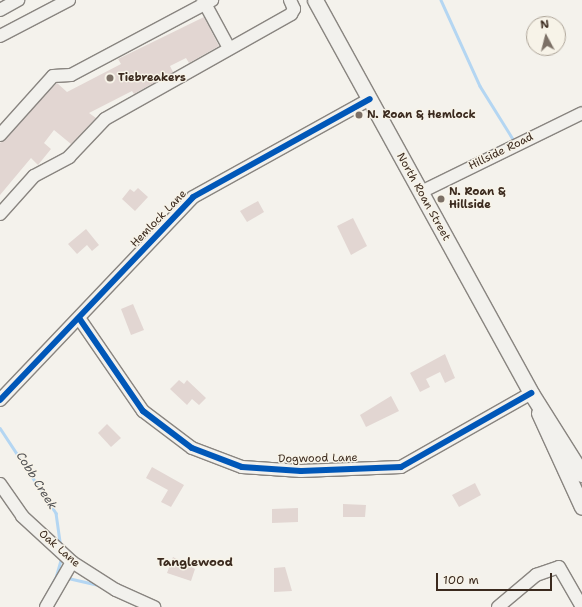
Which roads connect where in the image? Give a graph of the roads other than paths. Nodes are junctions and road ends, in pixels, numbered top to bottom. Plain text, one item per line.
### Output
1 (18, 0) edge
2 (69, 0) edge
3 (290, 0) edge
4 (315, 0) edge
5 (207, 1) edge
6 (0, 10) edge
7 (0, 36) edge
8 (229, 48) junction
9 (370, 99) junction
10 (582, 113) edge
11 (0, 135) edge
12 (421, 192) junction
13 (0, 214) edge
14 (79, 318) junction
15 (531, 393) junction
16 (0, 400) edge
17 (582, 474) edge
18 (0, 484) edge
19 (582, 507) edge
20 (72, 562) junction
21 (46, 607) edge
22 (154, 607) edge
23 (498, 607) edge
24 (582, 607) edge

1 - 6 street
2 - 7 street
3 - 8 street
4 - 9 main road, North Roan Street
5 - 8 street
5 - 11 street
8 - 13 street
9 - 12 main road, North Roan Street
9 - 14 street, Hemlock Lane
10 - 12 street, Hillside Road
12 - 15 main road, North Roan Street
14 - 15 street, Dogwood Lane
14 - 16 street, Hemlock Lane
15 - 17 main road, North Roan Street
15 - 19 main road, North Roan Street
18 - 20 street, Oak Lane
20 - 21 street
20 - 22 street, Oak Lane
23 - 24 street

